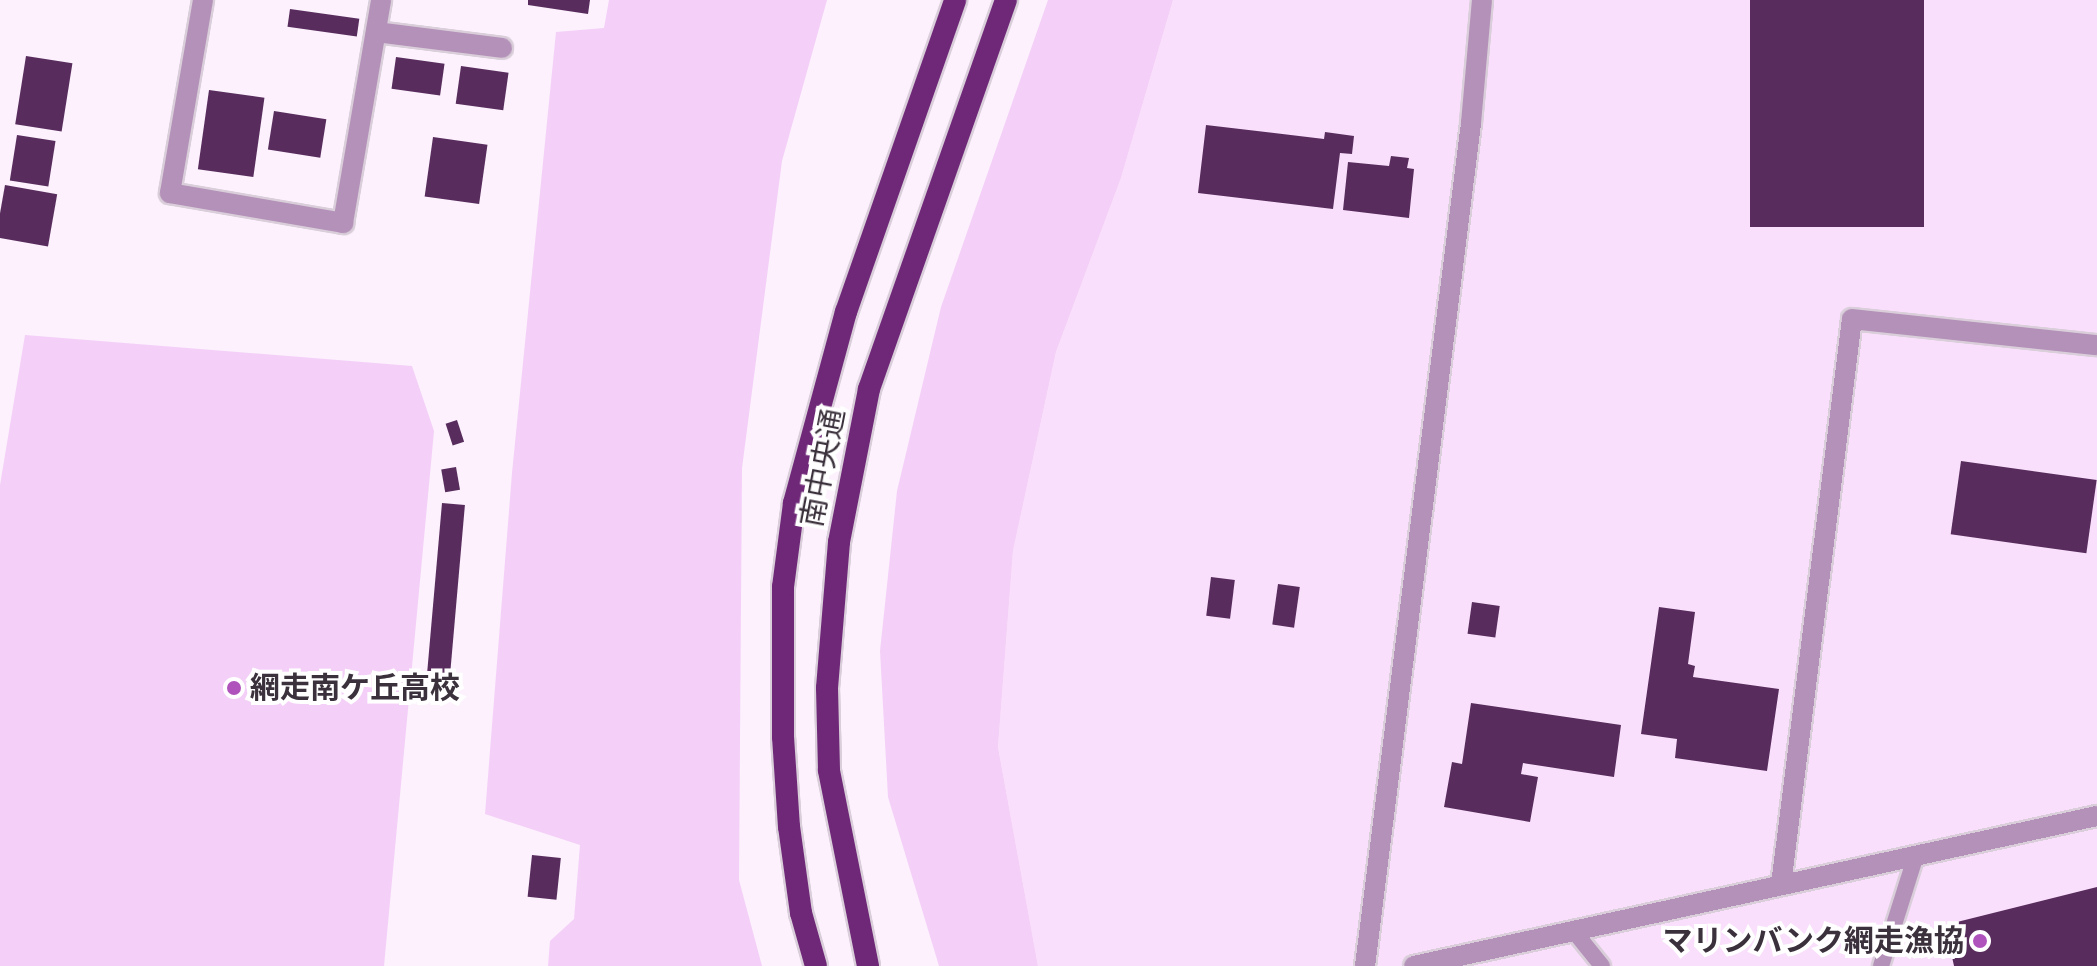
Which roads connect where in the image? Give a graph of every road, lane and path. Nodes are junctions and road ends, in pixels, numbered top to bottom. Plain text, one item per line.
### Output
1 (203, 0) edge
2 (381, 0) edge
3 (955, 0) edge
4 (1006, 0) edge
5 (1482, 0) edge
6 (376, 32) junction
7 (502, 48) dead end
8 (2097, 345) edge
9 (2097, 816) edge
10 (1916, 855) junction
11 (1781, 885) junction
12 (1573, 930) junction
13 (816, 966) edge
14 (868, 966) edge
15 (1365, 966) edge
16 (1414, 966) edge
17 (1602, 966) edge
18 (1881, 966) edge

1 - 6 street
2 - 6 street
3 - 13 highway, 南中央通
4 - 14 highway, 南中央通
5 - 15 street
6 - 7 street
8 - 11 street
9 - 10 street
10 - 11 street
10 - 18 lane
11 - 12 street
12 - 16 street
12 - 17 lane

